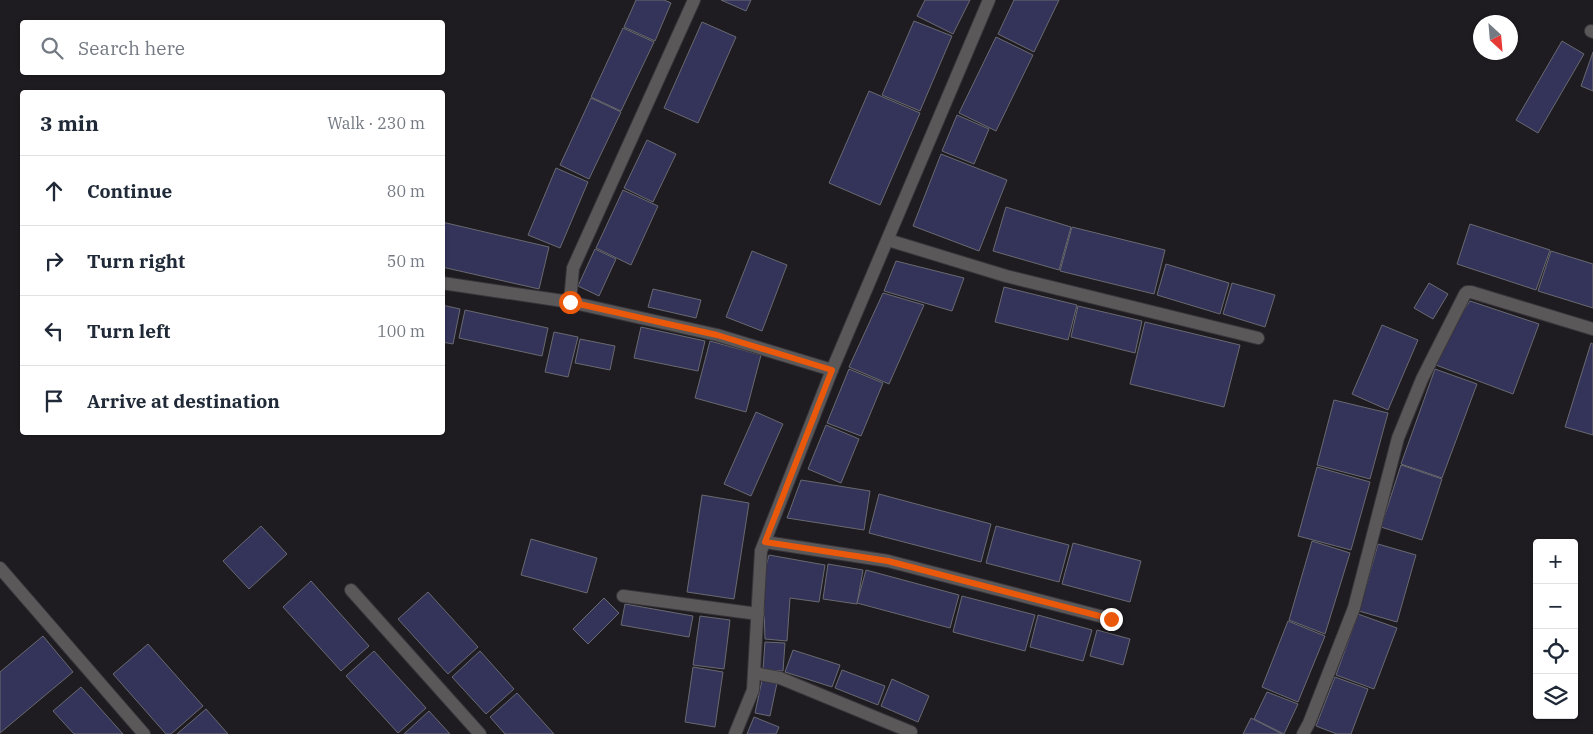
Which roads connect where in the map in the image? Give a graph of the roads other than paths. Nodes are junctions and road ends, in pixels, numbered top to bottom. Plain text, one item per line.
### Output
1 (694, 0) edge
2 (990, 0) edge
3 (888, 240) junction
4 (445, 283) edge
5 (570, 302) junction
6 (1593, 330) edge
7 (1258, 338) dead end
8 (832, 370) junction
9 (765, 542) junction
10 (0, 568) edge
11 (351, 590) dead end
12 (623, 596) dead end
13 (758, 614) junction
14 (1111, 619) dead end
15 (754, 673) junction
16 (911, 732) dead end
17 (144, 734) edge
18 (480, 734) edge
19 (734, 734) edge
20 (1304, 734) edge

1 - 5 street
2 - 3 street
3 - 7 street
3 - 8 street
4 - 5 street
5 - 8 street
6 - 20 street
8 - 9 street
9 - 13 street
9 - 14 street
10 - 17 street
11 - 18 street
12 - 13 street
13 - 15 street
15 - 16 street
15 - 19 street

